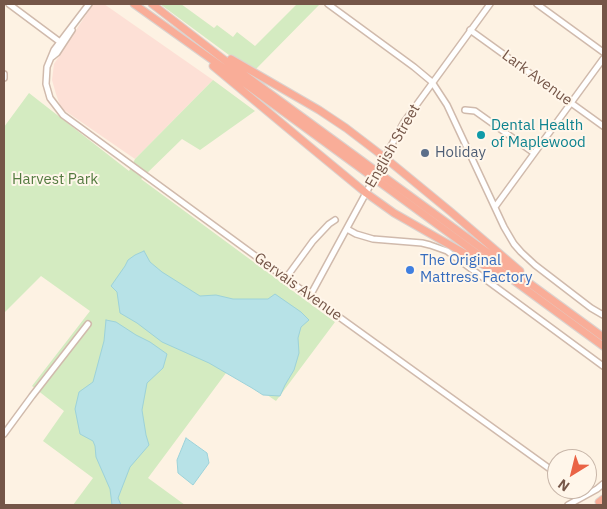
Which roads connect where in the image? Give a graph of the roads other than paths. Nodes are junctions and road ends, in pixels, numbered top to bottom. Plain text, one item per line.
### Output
1 (9, 4) edge
2 (89, 4) edge
3 (134, 4) edge
4 (152, 4) edge
5 (328, 4) edge
6 (490, 4) edge
7 (537, 4) edge
8 (173, 20) junction
9 (72, 27) junction
10 (470, 30) junction
11 (60, 42) junction
12 (187, 42) junction
13 (603, 52) edge
14 (51, 58) junction
15 (603, 59) edge
16 (432, 82) junction
17 (571, 102) junction
18 (465, 110) dead end
19 (603, 126) edge
20 (534, 153) junction
21 (383, 160) junction
22 (368, 189) junction
23 (495, 206) junction
24 (335, 220) dead end
25 (347, 229) junction
26 (286, 278) junction
27 (541, 291) junction
28 (310, 296) junction
29 (603, 315) edge
30 (564, 317) junction
31 (572, 323) junction
32 (88, 324) dead end
33 (603, 338) edge
34 (603, 346) edge
35 (603, 351) edge
36 (603, 366) edge
37 (4, 434) edge
38 (547, 467) edge

1 - 11 street
2 - 9 street
3 - 12 highway
4 - 8 highway
5 - 16 street
6 - 10 street, English Street
7 - 13 street
8 - 21 highway
8 - 27 highway
9 - 11 street
9 - 14 street
10 - 16 street, English Street
10 - 17 street, Lark Avenue
11 - 14 street
12 - 22 highway
12 - 30 highway
14 - 26 street, Gervais Avenue
15 - 17 street
16 - 21 street, English Street
16 - 23 street
17 - 19 street, Lark Avenue
17 - 20 street
18 - 20 street
20 - 23 street
21 - 22 street, English Street, bridge
21 - 27 highway
22 - 25 street, English Street
22 - 30 highway
23 - 29 street
24 - 26 street
25 - 28 street, English Street
25 - 36 street
26 - 28 street, Gervais Avenue
27 - 33 highway
28 - 38 street, Gervais Avenue
30 - 31 highway
31 - 34 highway
31 - 35 highway
32 - 37 street

